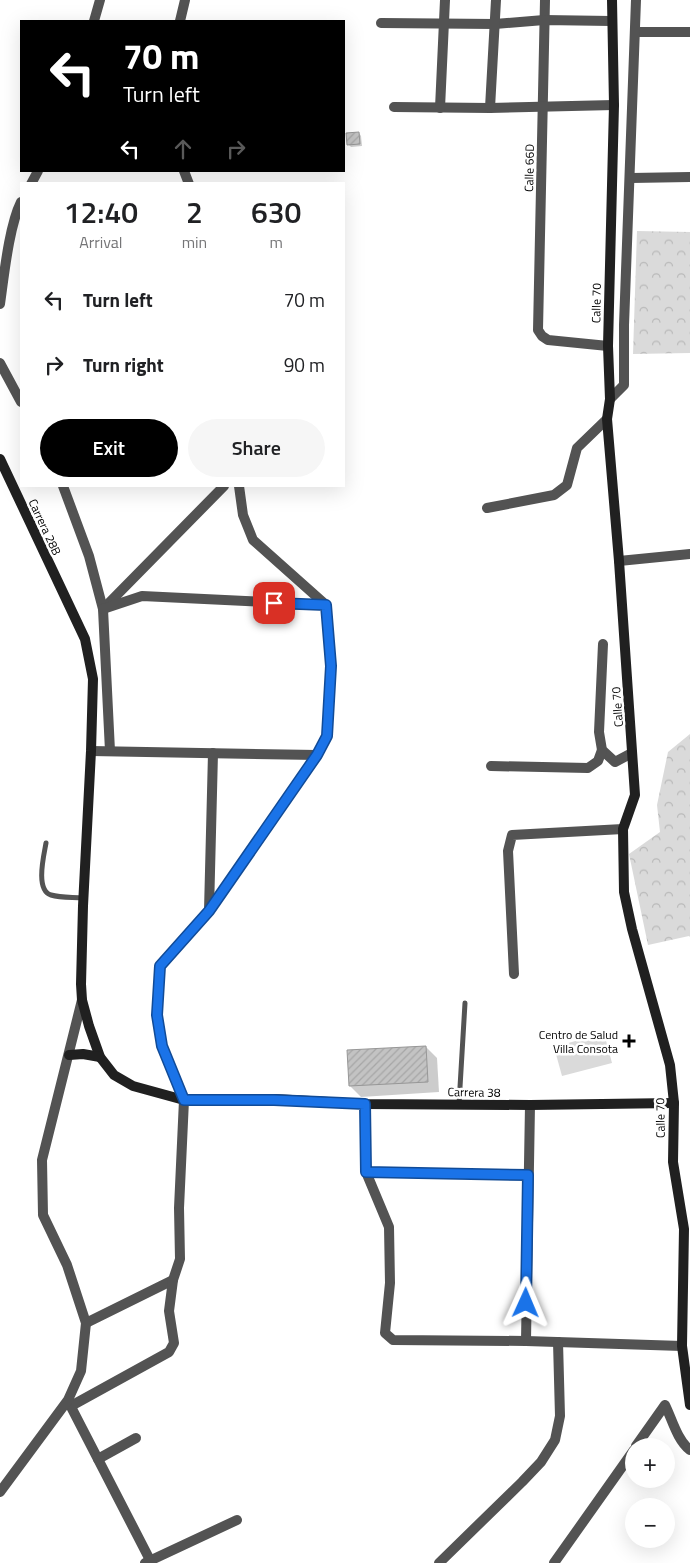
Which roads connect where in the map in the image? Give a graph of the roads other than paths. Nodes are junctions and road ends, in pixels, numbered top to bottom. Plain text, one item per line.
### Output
1 (100, 0) edge
2 (185, 0) edge
3 (445, 0) edge
4 (496, 0) edge
5 (545, 0) edge
6 (612, 0) edge
7 (636, 0) edge
8 (94, 20) edge
9 (180, 20) edge
10 (544, 20) junction
11 (611, 21) junction
12 (381, 23) dead end
13 (445, 23) junction
14 (495, 24) junction
15 (636, 32) junction
16 (690, 32) edge
17 (614, 105) junction
18 (543, 106) junction
19 (394, 107) dead end
20 (440, 108) junction
21 (490, 108) junction
22 (690, 177) edge
23 (631, 178) junction
24 (20, 204) edge
25 (0, 304) edge
26 (608, 346) junction
27 (0, 363) edge
28 (610, 399) junction
29 (20, 400) edge
30 (606, 419) junction
31 (0, 459) edge
32 (63, 487) edge
33 (223, 487) edge
34 (239, 487) edge
35 (487, 508) dead end
36 (690, 554) edge
37 (619, 561) junction
38 (326, 605) junction
39 (103, 609) junction
40 (603, 644) dead end
41 (602, 750) junction
42 (91, 751) junction
43 (110, 751) junction
44 (213, 753) junction
45 (632, 753) junction
46 (317, 755) junction
47 (490, 766) dead end
48 (623, 829) junction
49 (46, 843) dead end
50 (83, 898) junction
51 (209, 911) junction
52 (514, 974) dead end
53 (82, 1000) junction
54 (465, 1003) dead end
55 (68, 1055) junction
56 (100, 1057) junction
57 (184, 1100) junction
58 (674, 1103) junction
59 (365, 1104) junction
60 (458, 1104) junction
61 (530, 1105) junction
62 (366, 1172) junction
63 (528, 1175) junction
64 (174, 1280) junction
65 (86, 1323) junction
66 (526, 1340) junction
67 (558, 1342) junction
68 (682, 1346) junction
69 (69, 1403) junction
70 (690, 1405) edge
71 (136, 1438) dead end
72 (642, 1438) edge
73 (690, 1450) edge
74 (98, 1459) junction
75 (625, 1463) edge
76 (0, 1492) edge
77 (237, 1520) dead end
78 (147, 1562) edge
79 (439, 1563) edge
80 (554, 1563) edge

1 - 8 street
2 - 9 street
3 - 13 street
4 - 14 street
5 - 10 street, Calle 66D
6 - 11 main road, Calle 70
7 - 15 street
10 - 11 street
10 - 14 street
10 - 18 street, Calle 66D
11 - 17 main road, Calle 70
12 - 13 street
13 - 14 street
13 - 20 street
14 - 21 street
15 - 16 street
15 - 23 street
17 - 18 street
17 - 26 main road, Calle 70
18 - 21 street
18 - 26 street, Calle 66D
19 - 20 street
20 - 21 street
22 - 23 street
23 - 28 street
24 - 25 street
26 - 28 main road, Calle 70
27 - 29 street
28 - 30 main road, Calle 70
30 - 35 street
30 - 37 main road, Calle 70
31 - 42 main road, Carrera 28B
32 - 39 street
33 - 39 street
34 - 38 street
36 - 37 street
37 - 45 main road, Calle 70
38 - 39 street
38 - 46 street
39 - 43 street
40 - 41 street
41 - 45 street
41 - 47 street
42 - 43 street
42 - 50 main road, Carrera 28B
43 - 44 street
44 - 46 street
44 - 51 street
45 - 48 main road, Calle 70
46 - 51 street
48 - 52 street
48 - 58 main road, Calle 70
49 - 50 lane
50 - 53 main road, Carrera 28B
51 - 57 street
53 - 55 street
53 - 56 main road, Carrera 28B
54 - 60 lane
55 - 56 main road
55 - 65 street
56 - 57 main road, Carrera 38
57 - 59 main road, Carrera 38
57 - 64 street
58 - 61 main road, Carrera 38
58 - 68 main road, Calle 70
59 - 60 main road, Carrera 38
59 - 62 street
60 - 61 main road, Carrera 38
61 - 63 street
62 - 63 street
62 - 66 street
63 - 66 street
64 - 65 street
64 - 69 street
65 - 69 street
66 - 67 street
67 - 68 street
67 - 79 street
68 - 70 main road, Calle 70
69 - 74 street
69 - 76 street
71 - 74 street
72 - 73 street
74 - 78 street
75 - 80 street
77 - 78 street

